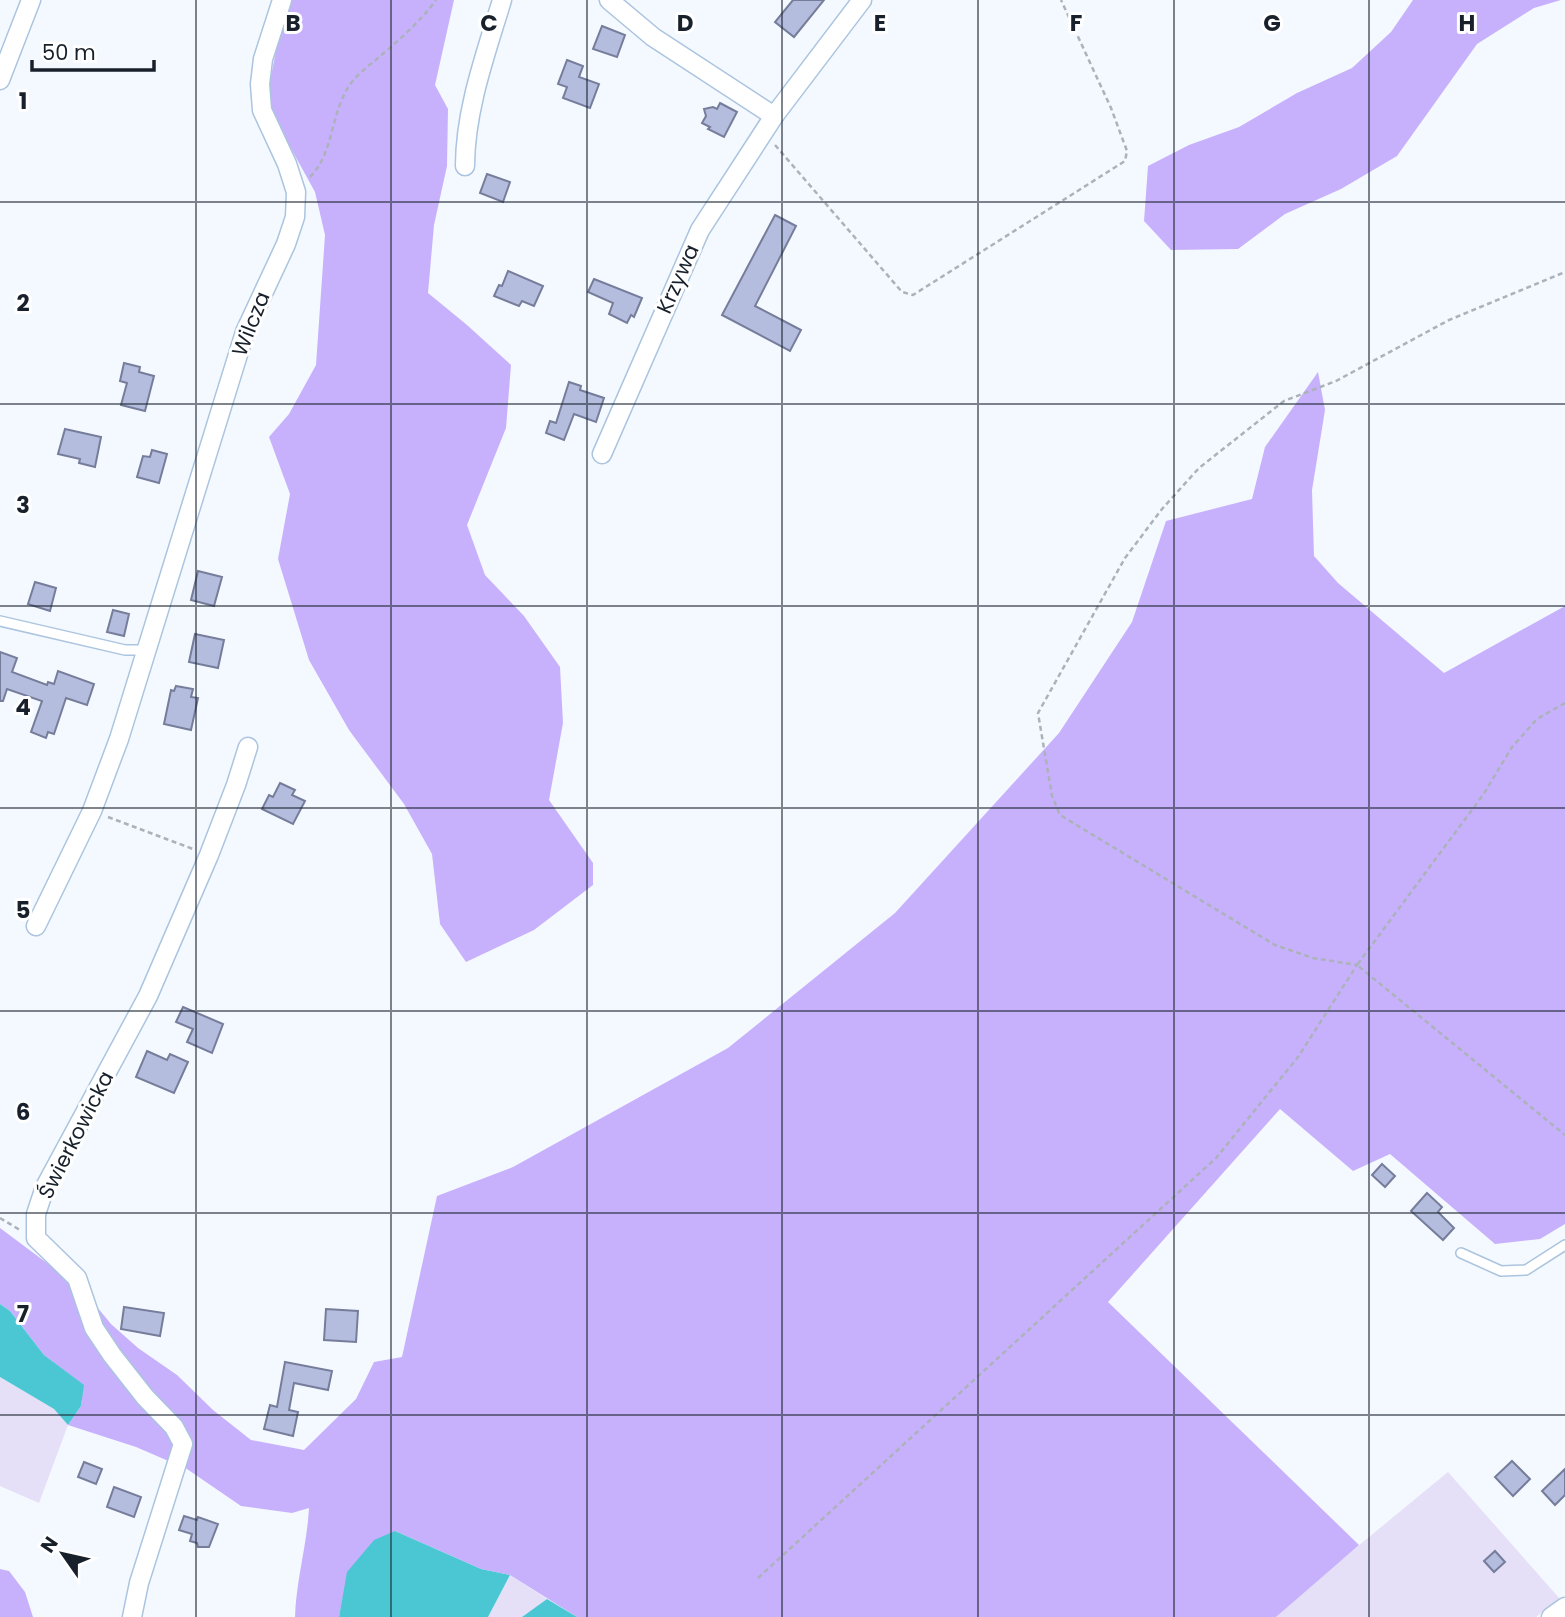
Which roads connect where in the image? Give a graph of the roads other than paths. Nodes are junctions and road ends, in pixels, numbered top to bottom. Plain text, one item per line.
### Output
1 (31, 0) edge
2 (282, 0) edge
3 (502, 0) edge
4 (609, 0) edge
5 (862, 0) edge
6 (0, 80) edge
7 (774, 116) junction
8 (466, 166) dead end
9 (603, 454) dead end
10 (0, 621) edge
11 (145, 650) junction
12 (248, 747) dead end
13 (36, 926) dead end
14 (1565, 1245) edge
15 (1461, 1253) dead end
16 (1565, 1607) edge
17 (132, 1617) edge
18 (1551, 1617) edge

1 - 6 street
2 - 11 street, Wilcza
3 - 8 street
4 - 7 street
5 - 7 street, Krzywa
7 - 9 street, Krzywa
10 - 11 lane
11 - 13 street, Wilcza
12 - 17 street, Świerkowicka
14 - 15 lane
16 - 18 street

